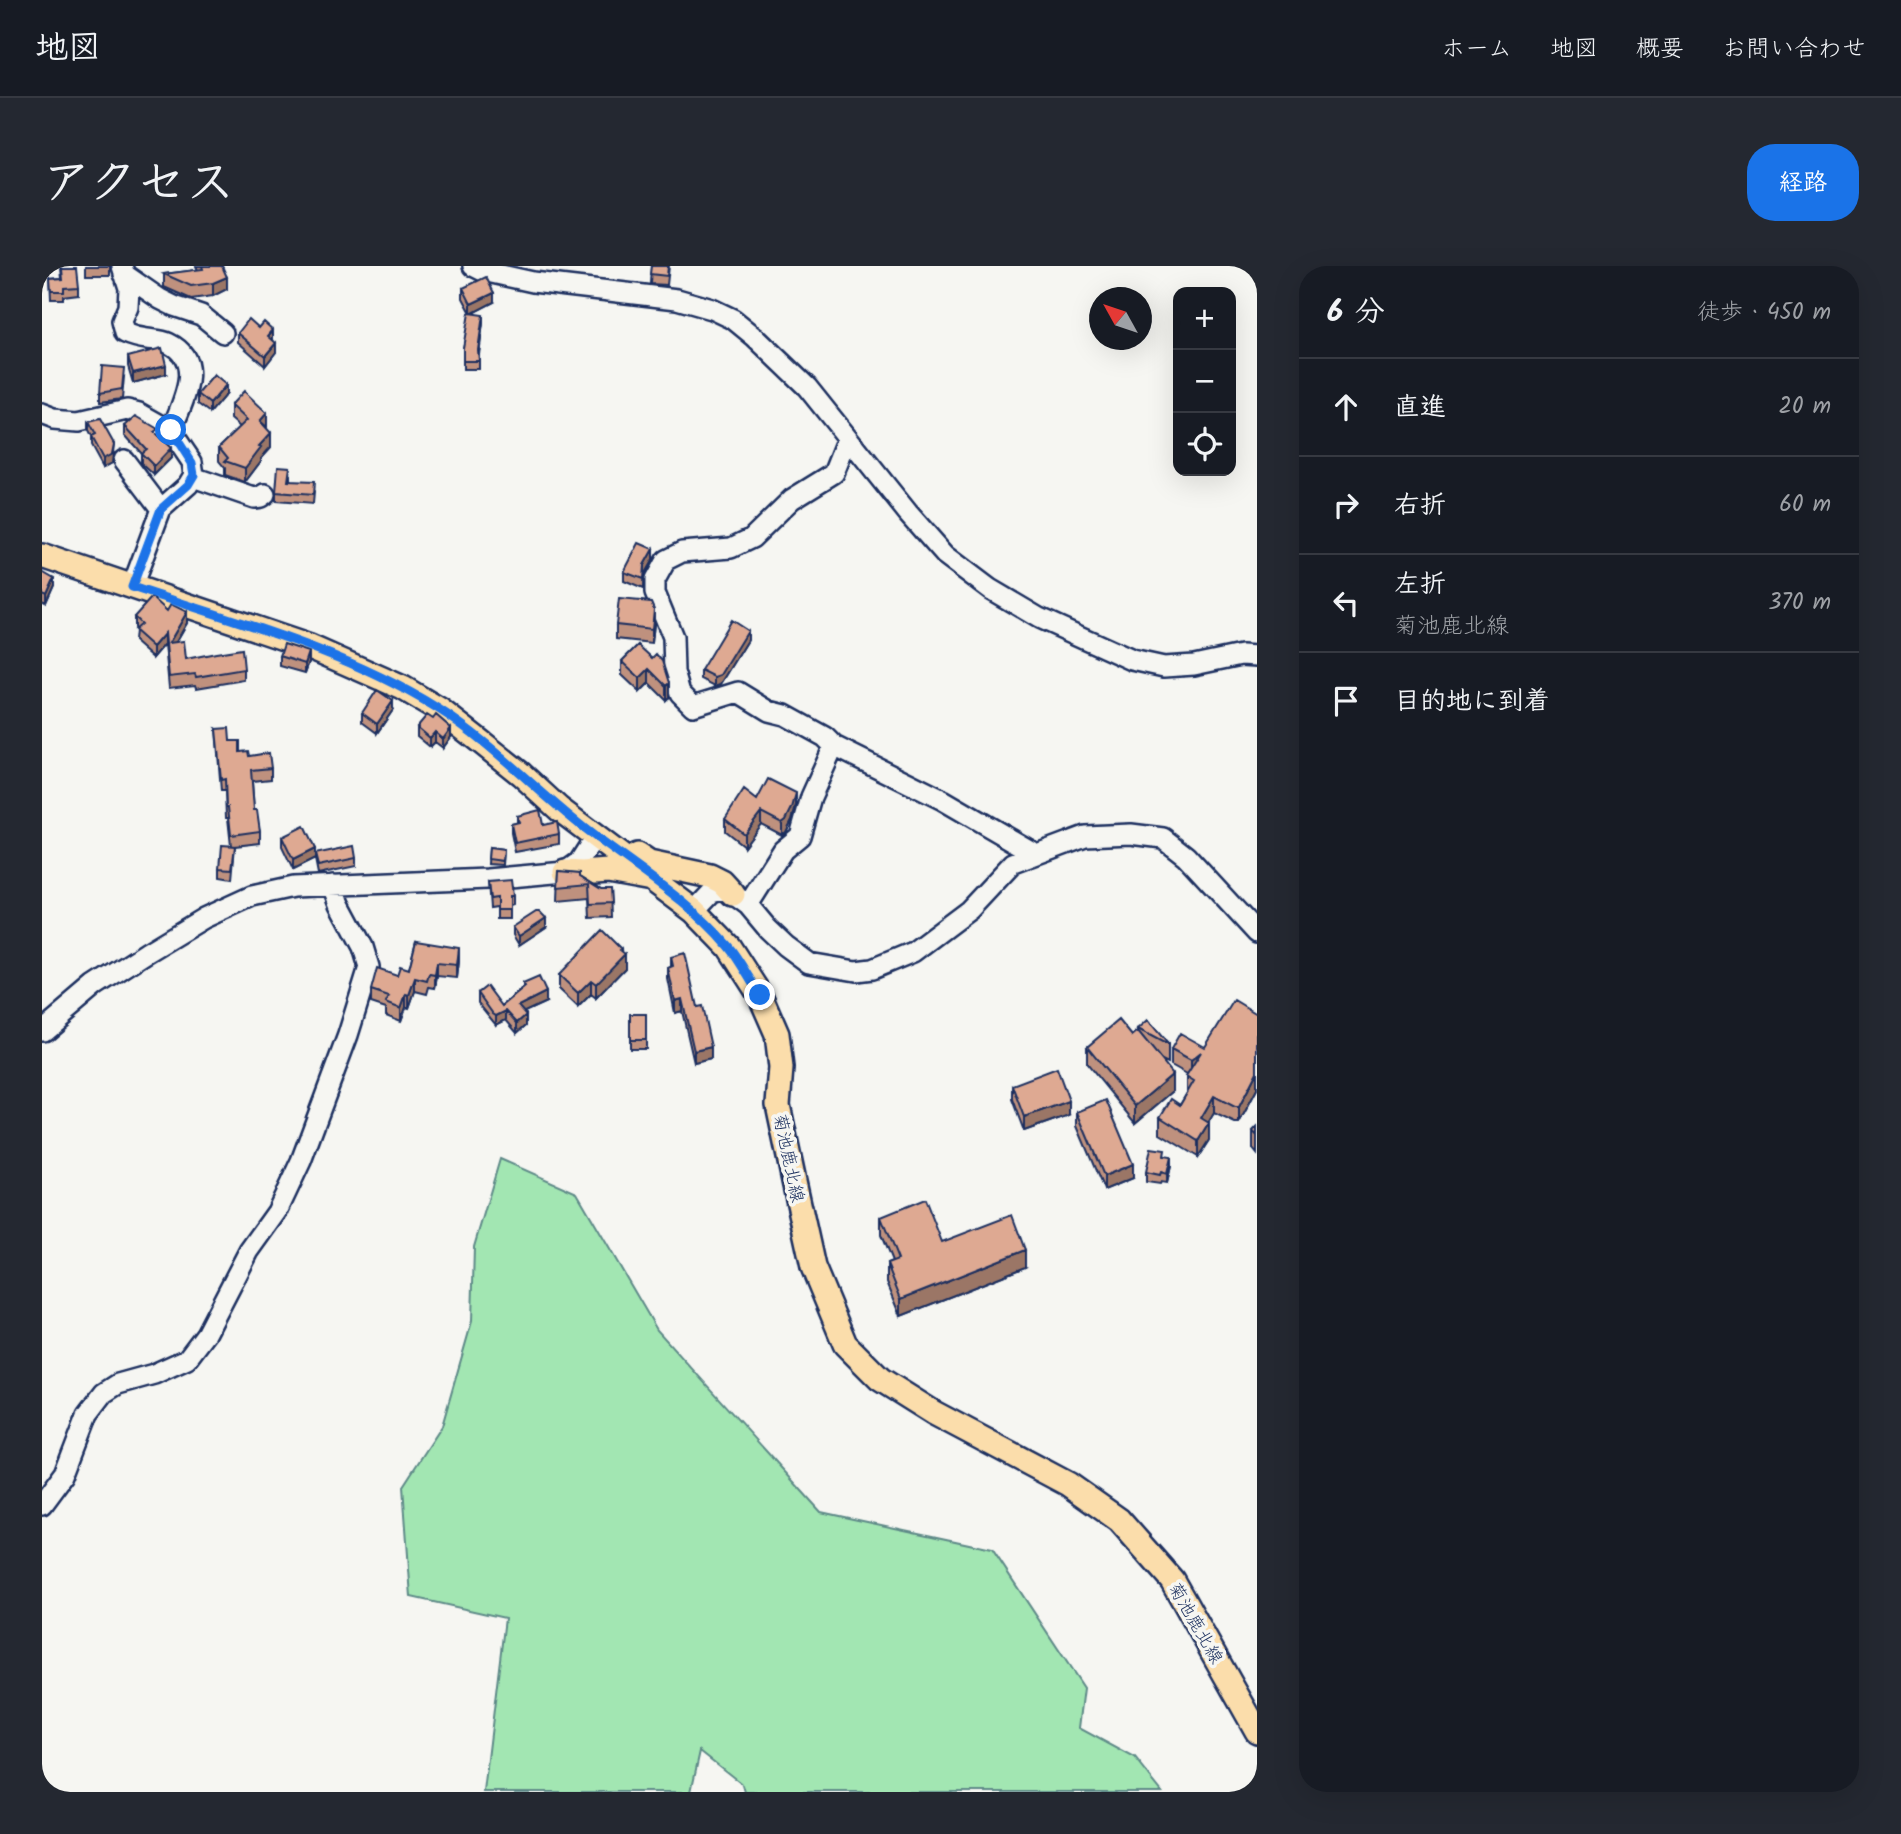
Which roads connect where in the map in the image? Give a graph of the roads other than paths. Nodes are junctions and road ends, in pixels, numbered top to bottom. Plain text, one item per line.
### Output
1 (473, 266) edge
2 (123, 270) edge
3 (223, 333) dead end
4 (42, 414) edge
5 (171, 430) junction
6 (848, 438) junction
7 (124, 460) dead end
8 (193, 477) junction
9 (265, 494) dead end
10 (161, 509) junction
11 (42, 556) edge
12 (132, 587) junction
13 (1257, 656) edge
14 (834, 746) junction
15 (588, 831) junction
16 (1036, 854) junction
17 (565, 872) junction
18 (656, 881) junction
19 (334, 885) junction
20 (740, 900) junction
21 (694, 911) junction
22 (1257, 933) edge
23 (42, 1031) edge
24 (42, 1505) edge
25 (1257, 1731) edge

1 - 6 street
2 - 3 street
2 - 5 street
4 - 5 street
5 - 8 street
6 - 13 street
6 - 14 street
7 - 10 street
8 - 9 street
8 - 10 street
10 - 12 street
11 - 12 main road, 菊池鹿北線
12 - 15 main road, 菊池鹿北線
14 - 16 street
14 - 20 street
15 - 17 street
15 - 18 main road, 菊池鹿北線
15 - 20 main road
16 - 20 street
16 - 22 street
17 - 18 main road
17 - 19 street
18 - 21 main road, 菊池鹿北線
19 - 23 street
19 - 24 street
20 - 21 street
21 - 25 main road, 菊池鹿北線

